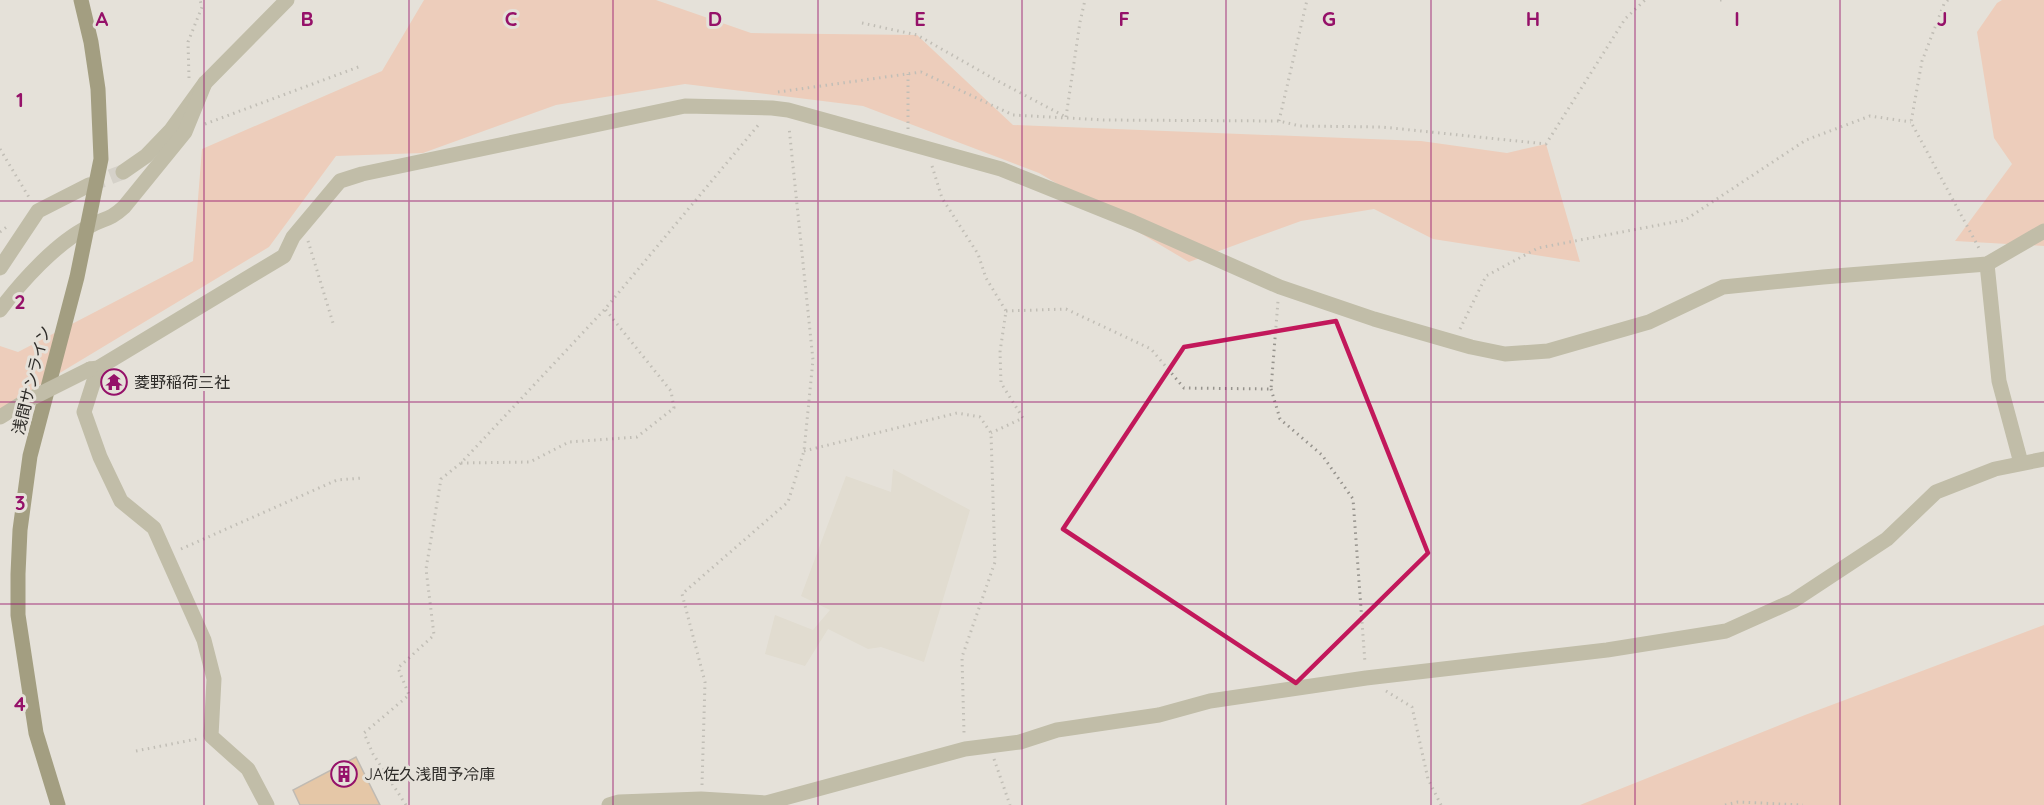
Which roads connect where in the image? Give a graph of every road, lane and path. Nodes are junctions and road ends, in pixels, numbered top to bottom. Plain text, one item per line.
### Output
1 (81, 0) edge
2 (200, 0) edge
3 (287, 0) edge
4 (1085, 0) edge
5 (1306, 0) edge
6 (1645, 0) edge
7 (1948, 0) edge
8 (861, 23) dead end
9 (361, 66) dead end
10 (908, 74) junction
11 (205, 83) junction
12 (190, 104) junction
13 (776, 104) junction
14 (1066, 117) junction
15 (1279, 121) junction
16 (1911, 122) junction
17 (185, 132) junction
18 (908, 144) junction
19 (0, 149) edge
20 (927, 149) junction
21 (123, 172) tunnel mouth
22 (89, 184) tunnel mouth
23 (38, 211) junction
24 (88, 226) junction
25 (2044, 231) edge
26 (293, 237) junction
27 (1987, 264) junction
28 (0, 268) edge
29 (1280, 287) junction
30 (605, 309) junction
31 (0, 310) edge
32 (1006, 311) junction
33 (333, 323) dead end
34 (1454, 341) junction
35 (94, 368) junction
36 (1271, 389) junction
37 (0, 417) edge
38 (991, 433) junction
39 (804, 451) junction
40 (2044, 459) edge
41 (461, 463) junction
42 (2021, 463) junction
43 (362, 478) dead end
44 (166, 556) junction
45 (1366, 678) junction
46 (210, 736) junction
47 (989, 746) junction
48 (965, 749) junction
49 (136, 751) dead end
50 (701, 799) junction
51 (58, 805) edge
52 (267, 805) edge
53 (406, 805) edge
54 (609, 805) edge
55 (1010, 805) edge
56 (1442, 805) edge
57 (1725, 805) edge
58 (1803, 805) edge

1 - 24 main road, 浅間サンライン
2 - 12 path
3 - 11 street
4 - 14 path
5 - 15 path
6 - 15 path
7 - 16 path
8 - 14 path
9 - 17 path
10 - 13 path
10 - 14 path
10 - 18 path
11 - 12 street
11 - 17 street
12 - 21 street
13 - 18 street
13 - 26 street
13 - 30 path
13 - 39 path
14 - 15 path
16 - 27 path
16 - 34 path
17 - 24 street
18 - 20 street
19 - 23 path
20 - 29 street
20 - 32 path
22 - 23 street
23 - 28 street
24 - 31 street
24 - 51 main road, 浅間サンライン
25 - 27 street
26 - 33 path
26 - 35 street
27 - 34 street
27 - 42 street
29 - 34 street
29 - 36 path
30 - 41 path
30 - 41 path
32 - 36 path
32 - 38 path
35 - 37 street, bridge
35 - 44 street
36 - 45 path
38 - 39 path
38 - 48 path
39 - 50 path
40 - 42 street
41 - 53 path
42 - 45 street
43 - 44 path
44 - 46 street
45 - 47 street
45 - 56 path
46 - 49 path
46 - 52 street
47 - 48 street
47 - 55 path
48 - 50 street
50 - 54 street
57 - 58 path

